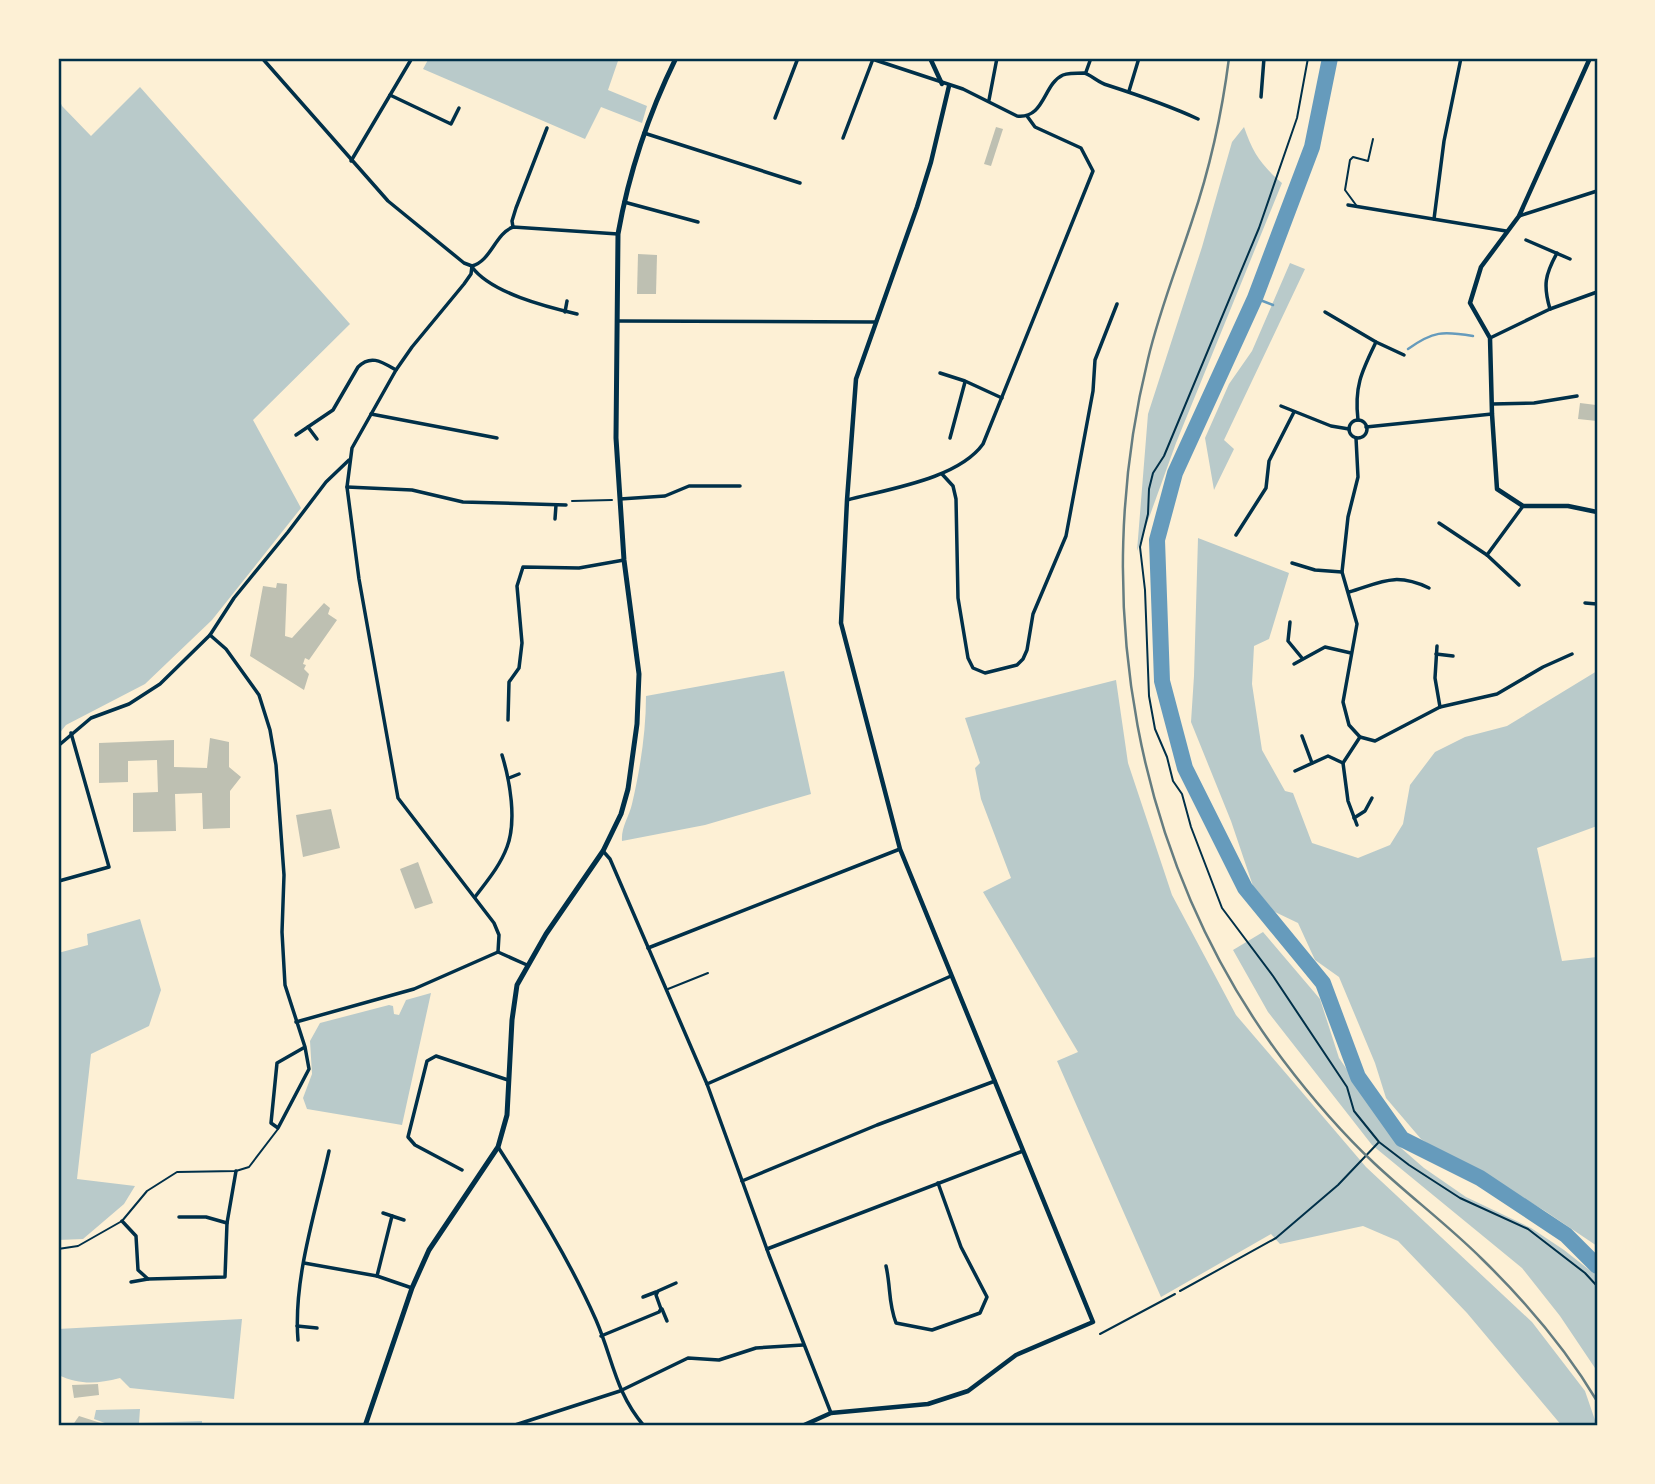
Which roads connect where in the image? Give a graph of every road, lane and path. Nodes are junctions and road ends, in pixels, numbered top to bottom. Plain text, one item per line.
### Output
1 (262, 58) edge
2 (412, 58) edge
3 (676, 58) edge
4 (798, 58) edge
5 (871, 58) edge
6 (930, 58) edge
7 (997, 58) edge
8 (1091, 58) edge
9 (1139, 58) edge
10 (1264, 58) edge
11 (1308, 58) edge
12 (1461, 58) edge
13 (1590, 58) edge
14 (1087, 72) junction
15 (942, 84) junction
16 (949, 86) junction
17 (1129, 91) junction
18 (390, 95) junction
19 (1261, 97) dead end
20 (989, 101) junction
21 (459, 108) dead end
22 (1027, 116) junction
23 (775, 118) dead end
24 (1198, 118) dead end
25 (547, 128) dead end
26 (644, 133) junction
27 (843, 138) dead end
28 (1373, 139) dead end
29 (351, 160) junction
30 (800, 183) dead end
31 (1597, 191) edge
32 (624, 202) junction
33 (1348, 205) dead end
34 (1356, 206) junction
35 (1519, 216) junction
36 (1434, 219) junction
37 (698, 222) dead end
38 (513, 227) junction
39 (1506, 231) junction
40 (618, 234) junction
41 (1526, 240) dead end
42 (1557, 253) junction
43 (1570, 259) dead end
44 (472, 267) junction
45 (1597, 292) edge
46 (566, 301) dead end
47 (1116, 304) dead end
48 (1550, 309) junction
49 (565, 312) junction
50 (1325, 312) dead end
51 (577, 314) dead end
52 (615, 321) junction
53 (878, 322) junction
54 (1490, 338) junction
55 (1376, 342) junction
56 (1404, 355) dead end
57 (396, 370) junction
58 (940, 373) dead end
59 (965, 381) junction
60 (1577, 396) dead end
61 (1002, 398) junction
62 (1492, 404) junction
63 (1281, 406) dead end
64 (1294, 412) junction
65 (371, 414) junction
66 (1492, 414) junction
67 (1358, 420) junction
68 (308, 427) junction
69 (1366, 427) junction
70 (1349, 429) junction
71 (296, 435) dead end
72 (497, 438) dead end
73 (950, 438) dead end
74 (1356, 438) junction
75 (317, 439) dead end
76 (350, 459) junction
77 (942, 474) junction
78 (740, 486) dead end
79 (346, 487) junction
80 (620, 499) junction
81 (847, 500) junction
82 (556, 505) junction
83 (566, 505) joint
84 (1522, 506) junction
85 (1597, 512) edge
86 (555, 519) dead end
87 (1439, 523) dead end
88 (1236, 534) dead end
89 (1487, 555) junction
90 (624, 561) junction
91 (1292, 563) dead end
92 (1342, 572) junction
93 (1519, 585) dead end
94 (1429, 588) dead end
95 (1349, 592) junction
96 (1585, 603) dead end
97 (1597, 604) edge
98 (1290, 622) dead end
99 (210, 635) junction
100 (1437, 646) dead end
101 (1351, 653) junction
102 (1436, 653) junction
103 (1572, 654) dead end
104 (1453, 656) dead end
105 (1302, 659) junction
106 (1294, 664) dead end
107 (1440, 707) junction
108 (508, 720) dead end
109 (71, 733) junction
110 (1302, 736) dead end
111 (1360, 737) junction
112 (58, 746) edge
113 (502, 755) dead end
114 (1312, 763) junction
115 (1343, 763) junction
116 (1295, 771) dead end
117 (519, 774) dead end
118 (509, 778) junction
119 (1372, 797) dead end
120 (1354, 818) junction
121 (1357, 825) dead end
122 (900, 849) junction
123 (603, 851) junction
124 (59, 881) edge
125 (475, 897) junction
126 (648, 948) junction
127 (498, 952) junction
128 (527, 965) junction
129 (708, 973) dead end
130 (952, 976) junction
131 (667, 990) junction
132 (296, 1023) junction
133 (305, 1047) junction
134 (510, 1080) junction
135 (995, 1081) junction
136 (707, 1084) junction
137 (278, 1128) junction
138 (1379, 1142) junction
139 (498, 1147) junction
140 (1024, 1150) junction
141 (329, 1151) dead end
142 (462, 1170) dead end
143 (236, 1171) junction
144 (742, 1181) junction
145 (938, 1183) junction
146 (383, 1213) dead end
147 (392, 1216) junction
148 (179, 1217) dead end
149 (121, 1220) junction
150 (404, 1220) dead end
151 (227, 1223) junction
152 (58, 1249) edge
153 (767, 1249) junction
154 (304, 1263) junction
155 (886, 1266) dead end
156 (377, 1276) junction
157 (148, 1279) junction
158 (131, 1282) dead end
159 (676, 1283) dead end
160 (1597, 1286) edge
161 (412, 1288) junction
162 (658, 1291) junction
163 (1175, 1294) joint
164 (643, 1297) dead end
165 (661, 1307) junction
166 (667, 1321) dead end
167 (297, 1326) junction
168 (317, 1328) dead end
169 (1100, 1334) dead end
170 (601, 1335) junction
171 (298, 1340) dead end
172 (804, 1344) junction
173 (620, 1391) junction
174 (831, 1413) junction
175 (525, 1424) edge
176 (365, 1426) edge
177 (512, 1426) edge
178 (644, 1426) edge
179 (802, 1426) edge

1 - 29 street
2 - 18 street
3 - 26 main road
4 - 23 street
5 - 15 street
5 - 27 street
6 - 15 street
7 - 20 street
8 - 14 street
9 - 17 street
10 - 19 street
11 - 138 path
12 - 36 street
13 - 35 street
14 - 17 street
14 - 22 street
15 - 16 street
16 - 20 street
16 - 53 street
17 - 24 street
18 - 21 street
18 - 29 street
20 - 22 street
22 - 61 street
25 - 38 street
26 - 30 street
26 - 32 main road
28 - 34 lane
29 - 44 street
31 - 35 street
32 - 37 street
32 - 40 main road
33 - 34 street
34 - 36 street
35 - 39 street
36 - 39 street
38 - 40 street
38 - 44 street
39 - 54 street
40 - 52 main road
41 - 42 street
42 - 43 street
42 - 48 street
44 - 49 street
44 - 57 street
45 - 48 street
46 - 49 street
47 - 77 street
48 - 54 street
49 - 51 street
50 - 55 street
52 - 53 street
52 - 80 main road
53 - 81 street
54 - 62 street
55 - 56 street
55 - 67 street
57 - 65 street
57 - 68 street
58 - 59 street
59 - 61 street
59 - 73 street
60 - 62 street
61 - 77 street
62 - 66 street
63 - 64 street
64 - 70 street
64 - 88 street
65 - 72 street
65 - 76 street
66 - 69 street
66 - 84 street
67 - 69 street
67 - 70 street
68 - 71 street
68 - 75 street
69 - 74 street
70 - 74 street
74 - 92 street
76 - 79 street
76 - 99 street
77 - 81 street
78 - 80 street
79 - 82 street
79 - 125 street
80 - 83 path
80 - 90 main road
81 - 122 street
82 - 83 street
82 - 86 street
84 - 85 street
84 - 89 street
87 - 89 street
89 - 93 street
90 - 108 street
90 - 123 main road
91 - 92 street
92 - 95 street
94 - 95 street
95 - 101 street
96 - 97 street
98 - 105 street
99 - 109 street
99 - 132 street
100 - 102 street
101 - 105 street
101 - 111 street
102 - 104 street
102 - 107 street
103 - 107 street
105 - 106 street
107 - 111 street
109 - 112 street
109 - 124 street
110 - 114 street
111 - 115 street
113 - 118 street
114 - 115 street
114 - 116 street
115 - 120 street
117 - 118 street
118 - 125 street
119 - 120 street
120 - 121 street
122 - 126 street
122 - 130 street
123 - 126 street
123 - 128 main road
125 - 127 street
126 - 131 street
127 - 128 street
127 - 132 street
128 - 134 main road
129 - 131 lane
130 - 135 street
130 - 136 street
131 - 136 street
132 - 133 street
133 - 137 street
133 - 137 street
134 - 139 main road
134 - 142 street
135 - 140 street
135 - 144 street
136 - 144 street
137 - 143 lane
138 - 160 path
138 - 163 path
139 - 161 main road
139 - 170 street
140 - 145 street
140 - 174 street
141 - 154 street
143 - 149 lane
143 - 151 street
144 - 153 street
145 - 153 street
145 - 155 street
146 - 147 street
147 - 150 street
147 - 156 street
148 - 151 street
149 - 152 lane
149 - 157 street
151 - 157 street
153 - 172 street
154 - 156 street
154 - 167 street
156 - 161 street
157 - 158 street
159 - 162 street
161 - 176 main road
162 - 164 street
162 - 165 street
163 - 169 lane
165 - 166 street
165 - 170 street
167 - 168 street
167 - 171 street
170 - 173 street
172 - 173 street
172 - 174 street
173 - 175 street
173 - 178 street
174 - 179 street
175 - 177 street

